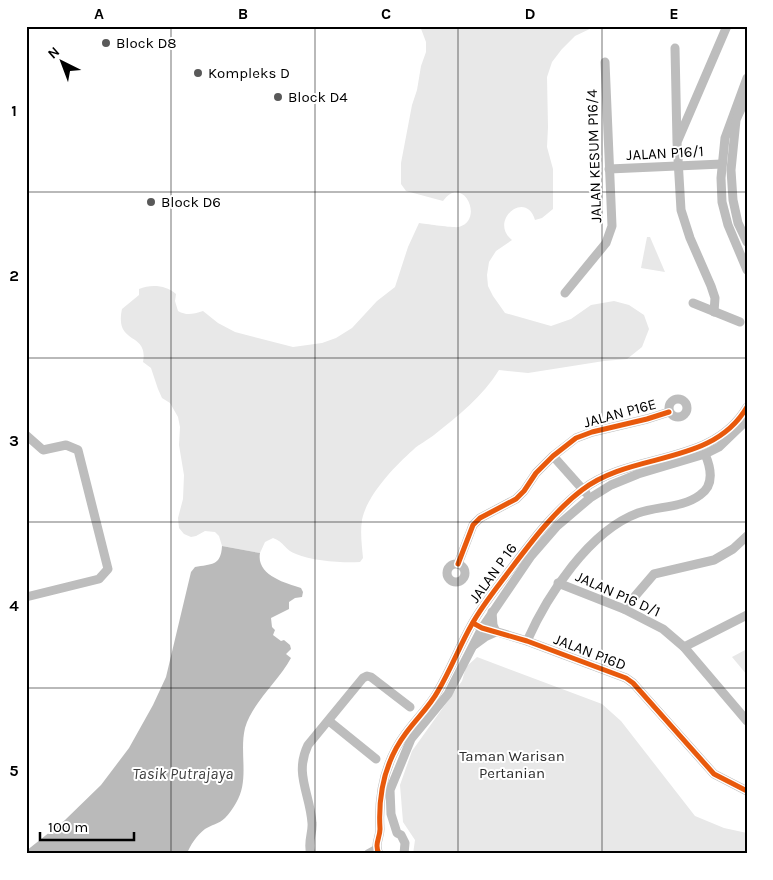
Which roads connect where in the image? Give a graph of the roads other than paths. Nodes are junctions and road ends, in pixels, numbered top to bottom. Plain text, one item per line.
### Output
1 (727, 26) edge
2 (675, 48) dead end
3 (605, 62) dead end
4 (747, 78) edge
5 (747, 96) edge
6 (677, 142) junction
7 (722, 164) junction
8 (678, 165) junction
9 (609, 169) junction
10 (728, 225) junction
11 (747, 242) edge
12 (747, 255) edge
13 (747, 270) edge
14 (565, 292) dead end
15 (693, 303) dead end
16 (714, 312) junction
17 (740, 322) dead end
18 (747, 407) edge
19 (669, 412) dead end
20 (747, 420) edge
21 (26, 435) edge
22 (705, 454) junction
23 (553, 456) junction
24 (582, 489) junction
25 (590, 498) junction
26 (747, 536) edge
27 (458, 564) dead end
28 (558, 583) junction
29 (26, 598) edge
30 (624, 609) junction
31 (492, 612) junction
32 (747, 615) edge
33 (473, 623) junction
34 (482, 628) junction
35 (496, 632) junction
36 (527, 641) junction
37 (684, 647) junction
38 (470, 649) junction
39 (410, 707) dead end
40 (329, 720) junction
41 (747, 721) edge
42 (376, 759) dead end
43 (747, 791) edge
44 (397, 833) junction
45 (380, 836) junction
46 (378, 851) edge
47 (403, 853) edge
48 (311, 854) edge
49 (368, 854) edge

1 - 6 street
2 - 6 street
3 - 9 street, JALAN KESUM P16/4
4 - 7 street
5 - 11 street
6 - 8 street
7 - 8 street, JALAN P16/1
7 - 10 street
8 - 9 street, JALAN P16/1
8 - 16 street
9 - 14 street, JALAN KESUM P16/4
10 - 12 street
10 - 13 street
15 - 16 street
16 - 17 street
18 - 24 street, JALAN P 16
19 - 23 street, JALAN P16E
20 - 22 street, JALAN P 16
21 - 29 street
22 - 25 street, JALAN P 16
22 - 28 street
23 - 24 street
23 - 27 street, JALAN P16E
24 - 25 street
24 - 33 street, JALAN P 16
25 - 31 street, JALAN P 16
26 - 30 street
28 - 30 street, JALAN P16 D/1
28 - 36 street
30 - 37 street, JALAN P16 D/1
31 - 34 street, JALAN P 16
31 - 35 street
32 - 37 street
33 - 34 street, JALAN P16D
33 - 45 street, JALAN P 16
34 - 35 street, JALAN P16D
34 - 38 street, JALAN P 16
35 - 36 street, JALAN P16D
35 - 38 street
36 - 43 street, JALAN P16D
37 - 41 street, JALAN P16 D/1
38 - 44 street, JALAN P 16
39 - 40 street
40 - 42 street
40 - 48 street
44 - 45 street
44 - 47 street, JALAN P 16
45 - 46 street, JALAN P 16
46 - 49 street

